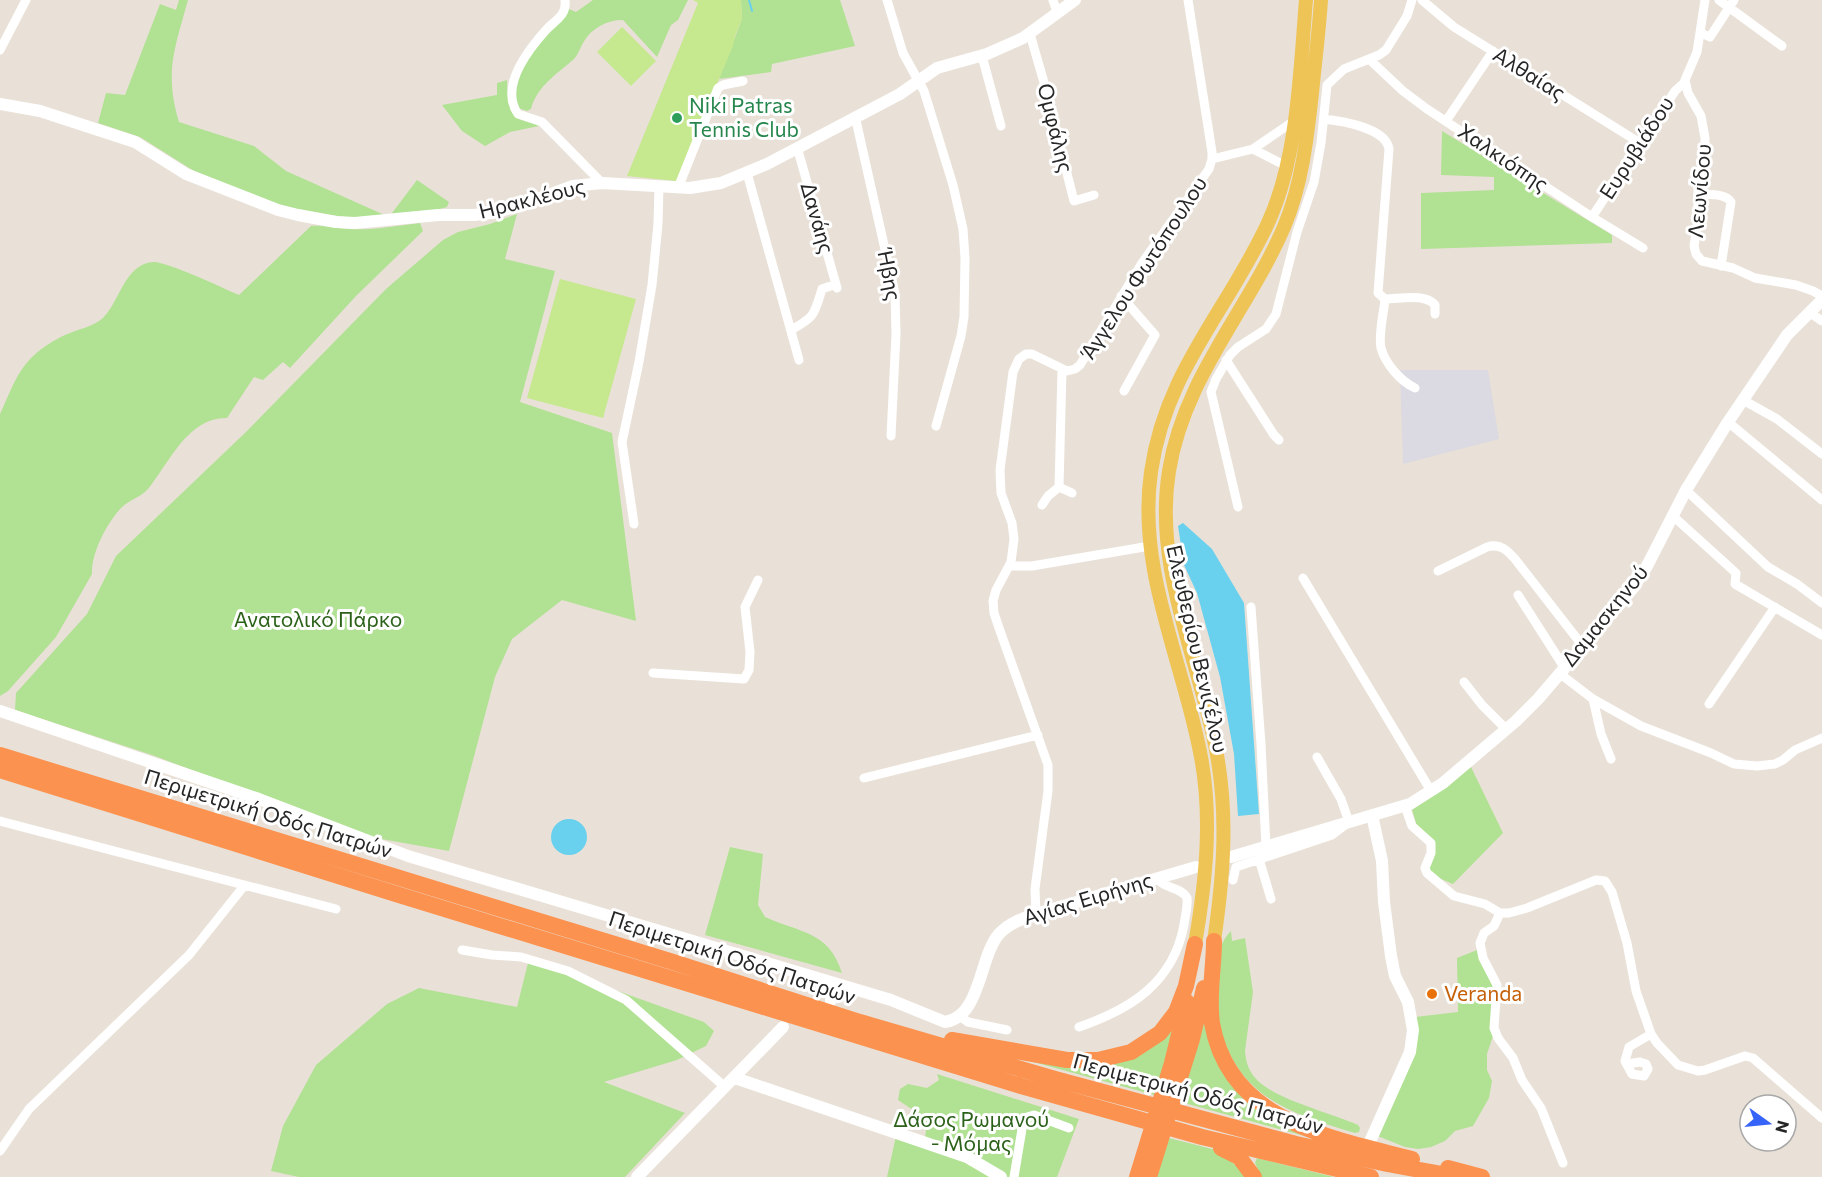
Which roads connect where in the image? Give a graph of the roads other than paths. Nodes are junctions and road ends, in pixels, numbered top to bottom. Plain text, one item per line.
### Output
1 (26, 0) edge
2 (565, 0) edge
3 (887, 0) edge
4 (1075, 0) edge
5 (1188, 0) edge
6 (1306, 0) edge
7 (1321, 0) edge
8 (1412, 0) edge
9 (1422, 0) edge
10 (1705, 0) edge
11 (1719, 0) edge
12 (1731, 4) edge
13 (1055, 6) edge
14 (1701, 33) junction
15 (1030, 34) junction
16 (1782, 46) dead end
17 (0, 50) edge
18 (1493, 51) junction
19 (982, 56) junction
20 (1369, 59) junction
21 (743, 81) dead end
22 (919, 81) junction
23 (1685, 82) junction
24 (1327, 85) junction
25 (1312, 87) junction
26 (0, 104) edge
27 (855, 116) junction
28 (1324, 119) junction
29 (1294, 121) junction
30 (1446, 121) junction
31 (1001, 126) dead end
32 (1640, 143) junction
33 (797, 147) junction
34 (1253, 149) junction
35 (1212, 159) junction
36 (1286, 166) junction
37 (747, 173) junction
38 (602, 183) junction
39 (659, 186) junction
40 (678, 188) junction
41 (1698, 194) junction
42 (1094, 195) dead end
43 (1592, 217) junction
44 (1643, 248) dead end
45 (1721, 266) junction
46 (1121, 296) junction
47 (1822, 298) edge
48 (1385, 299) junction
49 (1809, 312) junction
50 (1435, 314) dead end
51 (1822, 321) edge
52 (791, 330) junction
53 (799, 360) dead end
54 (1226, 360) junction
55 (1062, 370) junction
56 (1415, 388) dead end
57 (1124, 391) dead end
58 (1743, 400) junction
59 (1728, 422) junction
60 (936, 426) dead end
61 (891, 436) dead end
62 (1279, 440) dead end
63 (1822, 454) edge
64 (1059, 488) junction
65 (1686, 490) junction
66 (1072, 494) dead end
67 (1822, 500) edge
68 (1042, 505) dead end
69 (1238, 507) dead end
70 (1672, 516) junction
71 (634, 524) dead end
72 (1150, 546) junction
73 (1009, 566) junction
74 (1438, 571) dead end
75 (1303, 578) dead end
76 (758, 580) dead end
77 (1518, 595) dead end
78 (1822, 603) edge
79 (1251, 607) dead end
80 (1775, 607) junction
81 (1822, 635) edge
82 (1582, 645) junction
83 (1562, 670) junction
84 (653, 673) dead end
85 (1464, 682) dead end
86 (1593, 699) junction
87 (1710, 704) dead end
88 (0, 711) edge
89 (1506, 729) junction
90 (1038, 735) junction
91 (1822, 738) edge
92 (0, 755) edge
93 (1317, 757) dead end
94 (1611, 759) dead end
95 (0, 770) edge
96 (864, 778) dead end
97 (1431, 791) junction
98 (1405, 806) junction
99 (1372, 815) junction
100 (0, 821) edge
101 (1349, 822) junction
102 (1266, 847) junction
103 (1231, 858) dead end
104 (1259, 860) junction
105 (1196, 867) dead end
106 (1158, 878) junction
107 (1233, 880) dead end
108 (244, 886) junction
109 (1271, 899) dead end
110 (336, 909) dead end
111 (1500, 913) junction
112 (1036, 914) junction
113 (1214, 940) junction
114 (1196, 944) junction
115 (462, 950) dead end
116 (673, 962) junction
117 (843, 986) junction
118 (831, 1000) dead end
119 (958, 1015) junction
120 (783, 1027) dead end
121 (1079, 1027) dead end
122 (1006, 1030) dead end
123 (1651, 1034) junction
124 (1627, 1064) dead end
125 (735, 1078) junction
126 (725, 1087) junction
127 (1822, 1118) edge
128 (1069, 1128) dead end
129 (1205, 1129) junction
130 (1334, 1145) junction
131 (0, 1151) edge
132 (1389, 1159) junction
133 (1563, 1163) dead end
134 (638, 1177) edge
135 (1001, 1177) edge
136 (1014, 1177) edge
137 (1137, 1177) edge
138 (1149, 1177) edge
139 (1254, 1177) edge
140 (1355, 1177) edge
141 (1371, 1177) edge
142 (1459, 1177) edge
143 (1482, 1177) edge

1 - 17 street
2 - 38 street
3 - 22 street
4 - 13 street, Ηρακλέους
5 - 35 street, Άγγελου Φωτόπουλου
6 - 29 main road, Ελευθερίου Βενιζέλου
7 - 25 main road, Ελευθερίου Βενιζέλου
8 - 20 street
9 - 18 street, Αλθαίας
10 - 14 street
11 - 12 street
12 - 14 street
12 - 16 street
13 - 15 street, Ηρακλέους
14 - 23 street
15 - 19 street, Ηρακλέους
15 - 42 street, Ομφάλης
18 - 30 street
18 - 32 street, Αλθαίας
19 - 22 street, Ηρακλέους
19 - 31 street
20 - 24 street
20 - 30 street, Χαλκιόπης
21 - 40 street
22 - 27 street, Ηρακλέους
22 - 60 street
23 - 32 street, Ευρυβιάδου
23 - 41 street, Λεωνίδου
24 - 25 street
24 - 28 street
25 - 113 main road, Ελευθερίου Βενιζέλου
26 - 38 street, Ηρακλέους
27 - 33 street, Ηρακλέους
27 - 61 street, Ήβης
28 - 48 street
28 - 54 street
29 - 34 street
29 - 36 main road, Ελευθερίου Βενιζέλου
30 - 43 street, Χαλκιόπης
32 - 43 street, Ευρυβιάδου
33 - 37 street, Ηρακλέους
33 - 52 street, Δανάης
34 - 35 street
34 - 36 street
35 - 46 street, Άγγελου Φωτόπουλου
36 - 72 main road, Ελευθερίου Βενιζέλου
37 - 40 street, Ηρακλέους
37 - 52 street
38 - 39 street, Ηρακλέους
39 - 40 street, Ηρακλέους
39 - 71 street
41 - 45 street, Λεωνίδου
41 - 45 street
43 - 44 street, Χαλκιόπης
45 - 47 street, Λεωνίδου
46 - 55 street, Άγγελου Φωτόπουλου
46 - 57 street
47 - 49 street, Δαμασκηνού
48 - 50 street
48 - 56 street
49 - 51 street
49 - 58 street, Δαμασκηνού
52 - 53 street
54 - 62 street
54 - 69 street
55 - 64 street
55 - 73 street, Άγγελου Φωτόπουλου
58 - 59 street, Δαμασκηνού
58 - 63 street
59 - 65 street, Δαμασκηνού
59 - 67 street
64 - 66 street
64 - 68 street
65 - 70 street, Δαμασκηνού
65 - 78 street
70 - 80 street
70 - 82 street, Δαμασκηνού
72 - 73 street
72 - 114 main road, Ελευθερίου Βενιζέλου
73 - 90 street, Άγγελου Φωτόπουλου
74 - 82 street
75 - 97 street
76 - 84 street
77 - 83 street
79 - 102 street
80 - 81 street
80 - 87 street
82 - 83 street, Δαμασκηνού
83 - 86 street
83 - 89 street, Δαμασκηνού
85 - 89 street
86 - 91 street
86 - 94 street
88 - 117 street
89 - 97 street, Δαμασκηνού
90 - 96 street
90 - 112 street, Άγγελου Φωτόπουλου
92 - 116 highway, Περιμετρική Οδός Πατρών
93 - 101 street
95 - 129 highway, Περιμετρική Οδός Πατρών
97 - 98 street, Δαμασκηνού
98 - 99 street, Δαμασκηνού
98 - 111 street
99 - 101 street
99 - 140 street
100 - 108 street
101 - 102 street
101 - 104 street
102 - 103 street
104 - 107 street
104 - 109 street
105 - 106 street, Αγίας Ειρήνης
106 - 112 street, Αγίας Ειρήνης
106 - 121 street
108 - 110 street
108 - 131 street
111 - 123 street
111 - 133 street
112 - 119 street, Αγίας Ειρήνης
113 - 130 highway
113 - 138 highway
114 - 116 highway
114 - 137 highway
115 - 126 street
116 - 129 highway, Περιμετρική Οδός Πατρών
117 - 118 street
117 - 119 street
119 - 122 street
120 - 125 street
123 - 124 street
123 - 127 street
125 - 126 street
125 - 135 street
126 - 134 street
128 - 136 street
129 - 130 highway, Περιμετρική Οδός Πατρών
129 - 139 highway
129 - 141 highway, Περιμετρική Οδός Πατρών
130 - 132 highway
132 - 142 highway
132 - 143 highway

